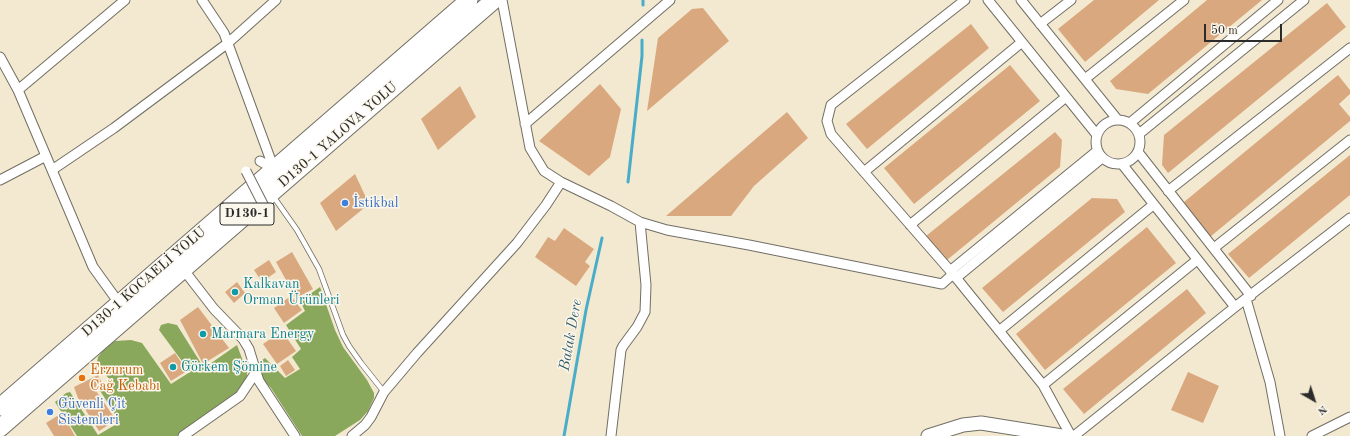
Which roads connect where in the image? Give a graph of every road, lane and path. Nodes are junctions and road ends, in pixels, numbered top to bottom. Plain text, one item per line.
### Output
1 (125, 0) edge
2 (202, 0) edge
3 (276, 0) edge
4 (469, 0) edge
5 (494, 0) edge
6 (502, 0) edge
7 (670, 0) edge
8 (965, 0) edge
9 (988, 0) edge
10 (1021, 0) edge
11 (1070, 0) edge
12 (1184, 0) edge
13 (1278, 0) edge
14 (1304, 0) edge
15 (1040, 24) junction
16 (228, 42) junction
17 (1022, 42) junction
18 (1350, 48) edge
19 (0, 57) edge
20 (1085, 79) junction
21 (18, 90) junction
22 (1066, 97) junction
23 (1117, 120) junction
24 (1130, 123) junction
25 (525, 124) junction
26 (1139, 134) junction
27 (1097, 135) junction
28 (1350, 140) edge
29 (1138, 152) junction
30 (1100, 154) junction
31 (46, 156) junction
32 (1122, 164) junction
33 (267, 165) junction
34 (52, 170) junction
35 (246, 171) dead end
36 (864, 172) junction
37 (0, 180) edge
38 (561, 182) junction
39 (1168, 191) junction
40 (271, 193) junction
41 (1154, 205) junction
42 (268, 214) dead end
43 (1350, 218) edge
44 (640, 222) junction
45 (910, 225) junction
46 (1214, 248) junction
47 (1197, 260) junction
48 (183, 269) junction
49 (953, 274) junction
50 (1249, 298) junction
51 (120, 303) junction
52 (1235, 308) junction
53 (999, 331) junction
54 (256, 372) junction
55 (1043, 385) junction
56 (384, 392) junction
57 (0, 407) edge
58 (1350, 417) edge
59 (0, 428) edge
60 (183, 436) edge
61 (295, 436) edge
62 (352, 436) edge
63 (611, 436) edge
64 (928, 436) edge
65 (1062, 436) edge
66 (1072, 436) edge
67 (1280, 436) edge
68 (1312, 436) edge

1 - 21 street
2 - 16 street
3 - 16 street
4 - 33 highway, D130-1 KOCAELİ YOLU / D130-1
5 - 40 highway, D130-1 YALOVA YOLU / D130-1
6 - 25 street
7 - 25 street
8 - 36 street
9 - 17 street
10 - 15 street
11 - 15 street
12 - 20 street
13 - 24 street
14 - 26 street
15 - 20 street
16 - 33 street
16 - 34 street
17 - 22 street
17 - 36 street
18 - 39 street
19 - 21 street
20 - 23 street
21 - 31 street
22 - 27 street
22 - 45 street
23 - 24 street
23 - 27 street
24 - 26 street
25 - 38 street
26 - 29 street
27 - 30 street
28 - 46 street
29 - 32 street
29 - 39 street
30 - 32 street
30 - 49 street
31 - 34 street
31 - 37 street
32 - 41 street
33 - 51 highway, D130-1 KOCAELİ YOLU / D130-1
34 - 51 street
35 - 42 street, bridge
36 - 45 street
38 - 44 street
38 - 56 street
39 - 46 street
40 - 48 highway, D130-1 YALOVA YOLU / D130-1
40 - 56 lane
41 - 47 street
41 - 53 street
43 - 50 street
44 - 49 street
44 - 63 street
45 - 49 street
46 - 50 street
47 - 52 street
47 - 55 street
48 - 54 street
48 - 59 highway, D130-1 YALOVA YOLU / D130-1
49 - 53 street
50 - 52 street
50 - 67 street
51 - 57 highway, D130-1 KOCAELİ YOLU / D130-1
52 - 66 street
53 - 55 street
54 - 60 street
54 - 61 street
55 - 66 street
56 - 62 street
58 - 68 street
64 - 65 street

